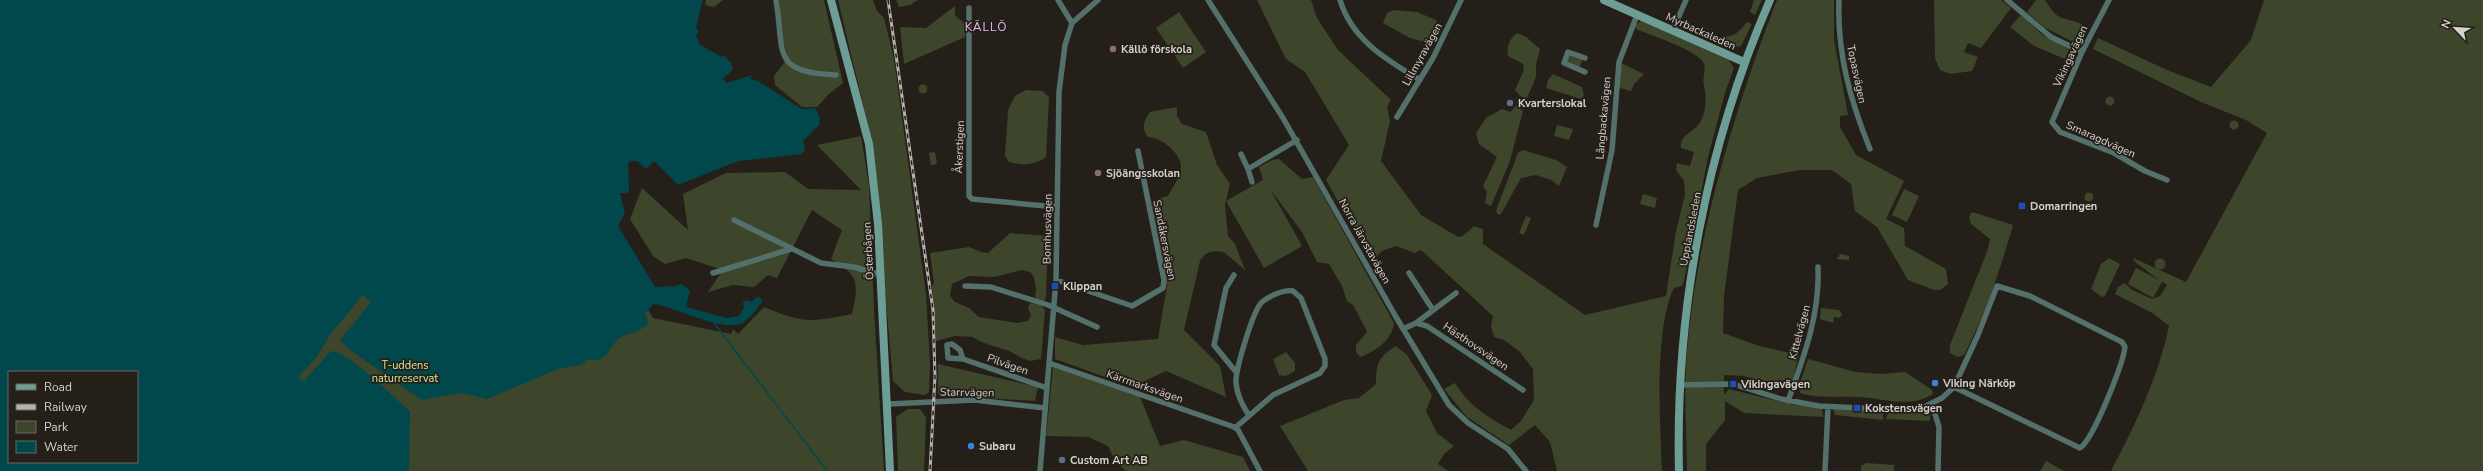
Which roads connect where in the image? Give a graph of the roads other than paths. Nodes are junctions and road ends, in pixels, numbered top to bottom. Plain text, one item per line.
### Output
1 (776, 0) edge
2 (832, 0) edge
3 (835, 0) edge
4 (1058, 0) edge
5 (1098, 0) edge
6 (1208, 0) edge
7 (1340, 0) edge
8 (1460, 0) edge
9 (1604, 0) edge
10 (1686, 0) edge
11 (1770, 0) edge
12 (1839, 0) edge
13 (2007, 0) edge
14 (2109, 0) edge
15 (969, 8) dead end
16 (1637, 15) junction
17 (1072, 23) junction
18 (1673, 30) junction
19 (841, 34) junction
20 (2082, 52) junction
21 (1585, 58) dead end
22 (1744, 62) junction
23 (1585, 72) dead end
24 (836, 75) dead end
25 (1420, 80) junction
26 (1397, 117) dead end
27 (2052, 122) joint
28 (1297, 140) junction
29 (1870, 149) dead end
30 (1138, 151) dead end
31 (1241, 154) dead end
32 (1248, 169) junction
33 (2167, 180) dead end
34 (1252, 182) dead end
35 (1058, 207) junction
36 (734, 220) dead end
37 (1596, 226) dead end
38 (791, 249) junction
39 (1818, 267) dead end
40 (713, 273) dead end
41 (1409, 273) dead end
42 (880, 275) junction
43 (1234, 275) dead end
44 (1056, 280) junction
45 (964, 286) dead end
46 (1456, 293) dead end
47 (1054, 308) junction
48 (1433, 310) junction
49 (1416, 323) junction
50 (1097, 327) dead end
51 (1404, 328) junction
52 (963, 359) dead end
53 (1049, 363) junction
54 (1236, 372) junction
55 (1680, 385) junction
56 (1954, 386) junction
57 (1047, 388) junction
58 (1523, 390) dead end
59 (1788, 401) junction
60 (888, 404) junction
61 (1932, 404) junction
62 (1828, 407) junction
63 (1045, 408) junction
64 (1248, 414) junction
65 (1235, 428) junction
66 (890, 471) edge
67 (1040, 471) edge
68 (1260, 471) edge
69 (1526, 471) edge
70 (1679, 471) edge
71 (1825, 471) edge
72 (1938, 471) edge

1 - 24 street
2 - 19 street, Österbågen
3 - 19 street, Österbågen
4 - 17 street
5 - 17 street
6 - 28 street, Norra Järvstavägen
7 - 25 street
8 - 25 street, Lillmyravägen
9 - 16 street, Myrbackaleden
10 - 18 street
11 - 22 street, Upplandsleden
12 - 29 street, Topasvägen
13 - 20 street
14 - 20 street, Vikingavägen
15 - 35 street, Åkerstigen
16 - 18 street, Myrbackaleden
16 - 37 street, Långbackavägen
17 - 35 street, Bomhusvägen
18 - 22 street, Myrbackaleden
19 - 42 street, Österbågen
20 - 27 street, Vikingavägen
21 - 23 street
22 - 55 street, Upplandsleden
25 - 26 street, Lillmyravägen
27 - 33 street, Smaragdvägen
28 - 32 street
28 - 51 street, Norra Järvstavägen
30 - 44 street, Sandåkersvägen
31 - 32 street
32 - 34 street
35 - 44 street, Bomhusvägen
36 - 38 street
38 - 40 street
38 - 42 street
39 - 59 street, Kittelvägen
41 - 48 street
42 - 60 street, Österbågen
43 - 54 street
44 - 47 street, Bomhusvägen
45 - 47 street
46 - 48 street, Hästhovsvägen
47 - 50 street
47 - 53 street, Bomhusvägen
48 - 49 street, Hästhovsvägen
49 - 51 street, Hästhovsvägen
49 - 58 street, Hästhovsvägen
51 - 69 street, Norra Järvstavägen
52 - 57 street, Pilvägen
53 - 57 street, Bomhusvägen
53 - 65 street, Kärrmarksvägen
54 - 64 street
54 - 64 street
55 - 59 street
55 - 70 street, Upplandsleden
56 - 56 street
56 - 61 street
57 - 63 street, Bomhusvägen
59 - 62 street
60 - 63 street, Starrvägen
60 - 66 street, Österbågen
61 - 62 street
61 - 72 street
62 - 71 street
63 - 67 street, Bomhusvägen
64 - 65 street
65 - 68 street

